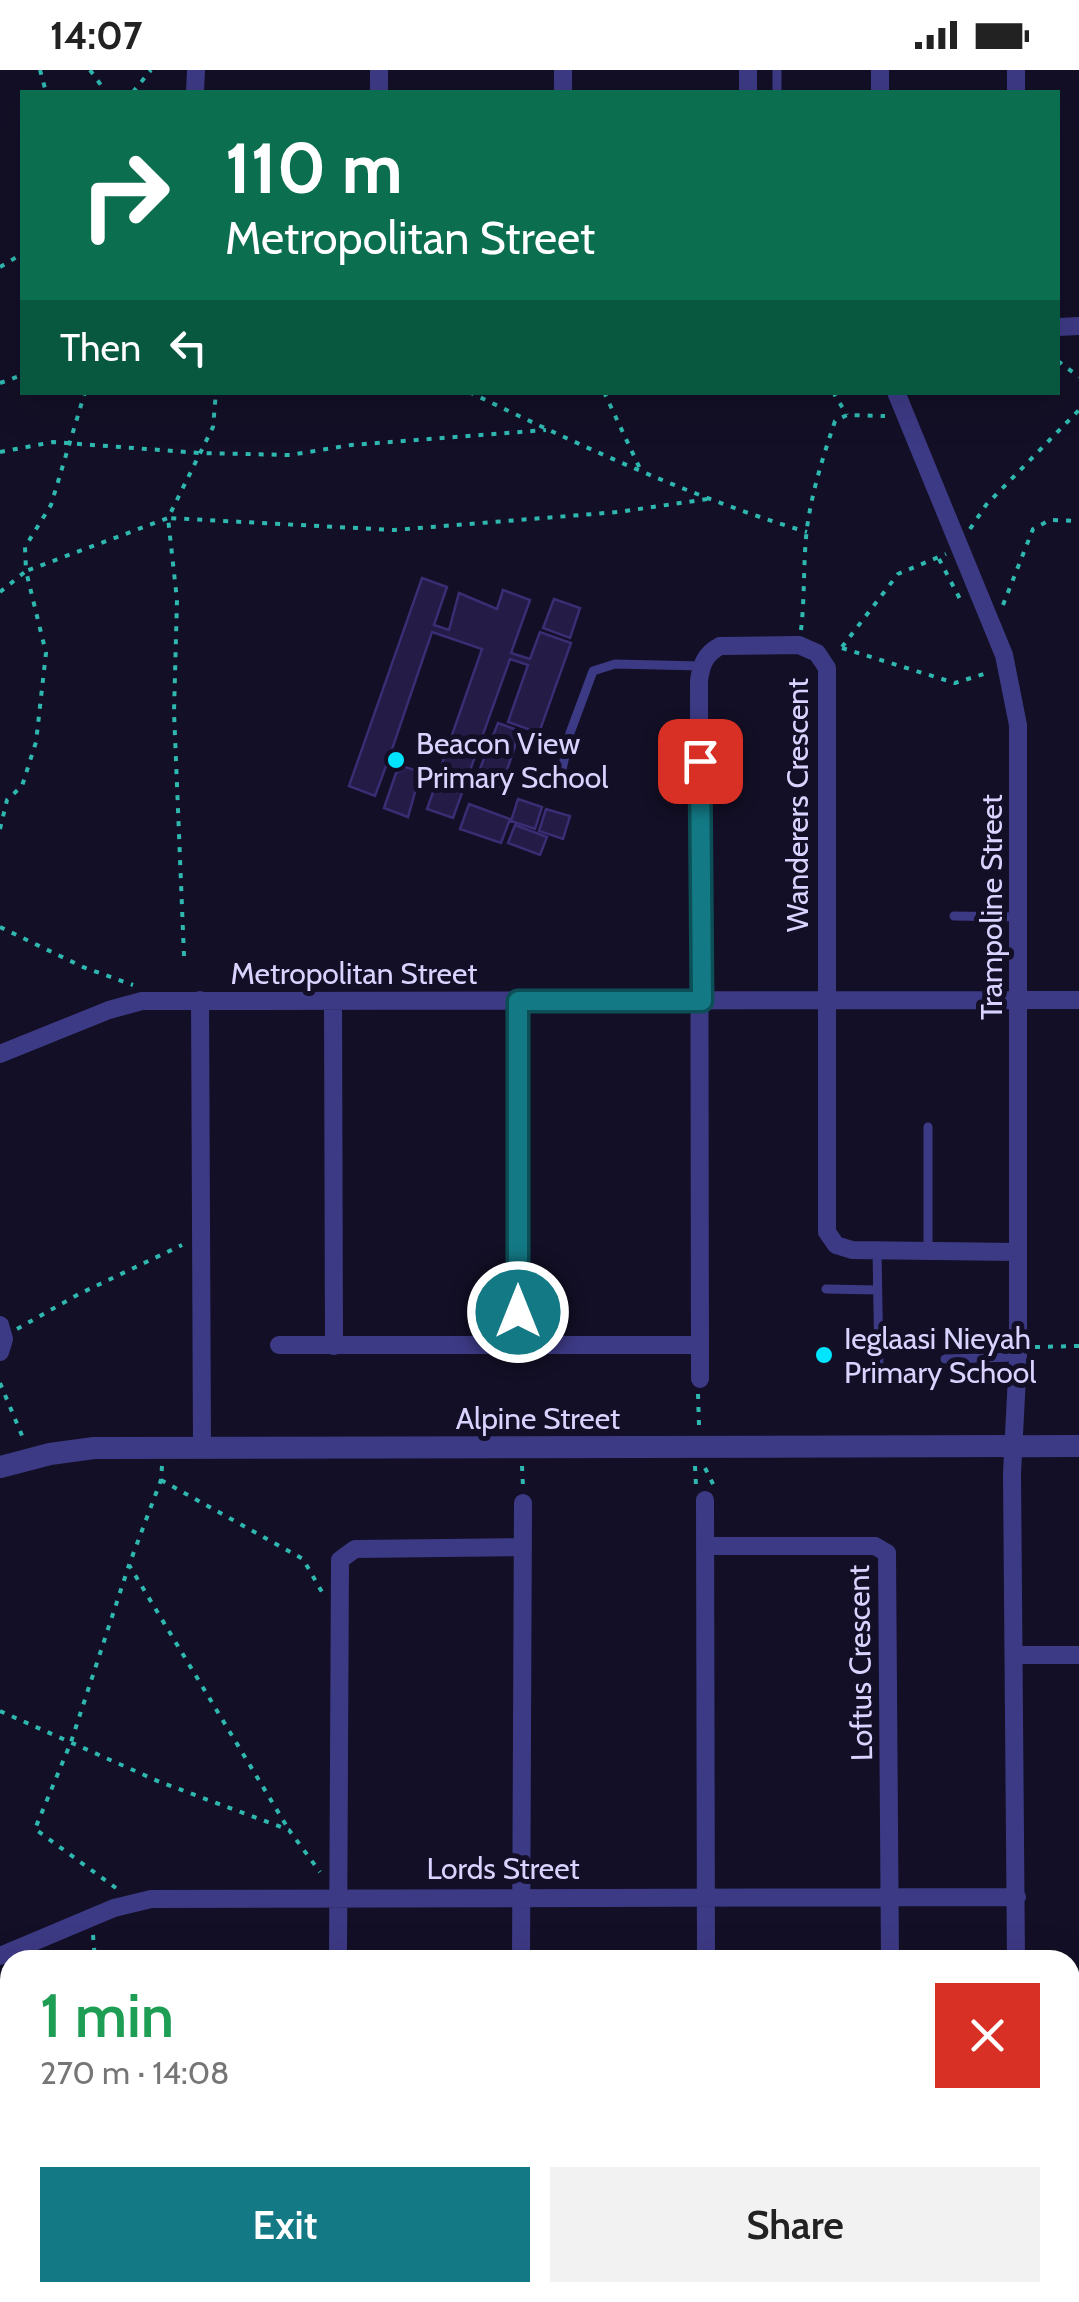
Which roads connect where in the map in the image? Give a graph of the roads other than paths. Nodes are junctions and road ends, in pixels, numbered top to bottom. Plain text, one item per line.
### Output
1 (897, 395) edge
2 (701, 666) junction
3 (558, 782) dead end
4 (954, 916) dead end
5 (1018, 917) junction
6 (200, 1000) junction
7 (1018, 1000) junction
8 (1079, 1000) edge
9 (333, 1001) junction
10 (518, 1001) junction
11 (702, 1001) junction
12 (825, 1001) junction
13 (0, 1054) edge
14 (928, 1127) dead end
15 (876, 1251) junction
16 (1017, 1252) junction
17 (928, 1253) junction
18 (826, 1288) dead end
19 (877, 1290) junction
20 (6, 1329) edge
21 (280, 1345) dead end
22 (700, 1345) junction
23 (334, 1346) junction
24 (519, 1346) junction
25 (0, 1352) edge
26 (1018, 1357) junction
27 (944, 1359) dead end
28 (879, 1366) dead end
29 (699, 1381) road end
30 (1016, 1445) junction
31 (1079, 1446) edge
32 (202, 1447) junction
33 (0, 1467) edge
34 (705, 1500) dead end
35 (523, 1503) dead end
36 (705, 1546) junction
37 (524, 1547) junction
38 (1015, 1655) junction
39 (1079, 1655) edge
40 (706, 1895) junction
41 (338, 1896) junction
42 (521, 1896) junction
43 (892, 1896) junction
44 (1017, 1897) junction
45 (14, 1950) edge
46 (338, 1950) edge
47 (521, 1950) edge
48 (706, 1950) edge
49 (890, 1950) edge
50 (1016, 1950) edge

1 - 5 street, Trampoline Street
2 - 3 lane
2 - 11 street
2 - 12 street, Wanderers Crescent
4 - 5 lane
5 - 7 street, Trampoline Street
6 - 9 street, Metropolitan Street
6 - 13 street, Metropolitan Street
6 - 32 street
7 - 8 street, Metropolitan Street
7 - 12 street, Metropolitan Street
7 - 16 street, Trampoline Street
9 - 10 street, Metropolitan Street
9 - 23 street
10 - 11 street, Metropolitan Street
10 - 24 street
11 - 12 street, Metropolitan Street
11 - 22 street
12 - 15 street
14 - 17 lane
15 - 17 street
15 - 19 lane
16 - 17 street
16 - 26 street, Trampoline Street
18 - 19 lane
19 - 28 lane
20 - 25 street
21 - 23 street
22 - 24 street
22 - 29 street
23 - 24 street
26 - 27 lane
26 - 30 street, Trampoline Street
30 - 31 street, Alpine Street
30 - 32 street, Alpine Street
30 - 38 street, Trampoline Street
32 - 33 street, Alpine Street
34 - 36 street
35 - 37 street
36 - 40 street
36 - 43 street, Loftus Crescent
37 - 41 street
37 - 42 street
38 - 39 street
38 - 44 street, Trampoline Street
40 - 42 street, Lords Street
40 - 43 street, Lords Street
40 - 48 street
41 - 42 street, Lords Street
41 - 45 street, Lords Street
41 - 46 street
42 - 47 street
43 - 44 street, Lords Street
43 - 49 street
44 - 50 street, Trampoline Street

